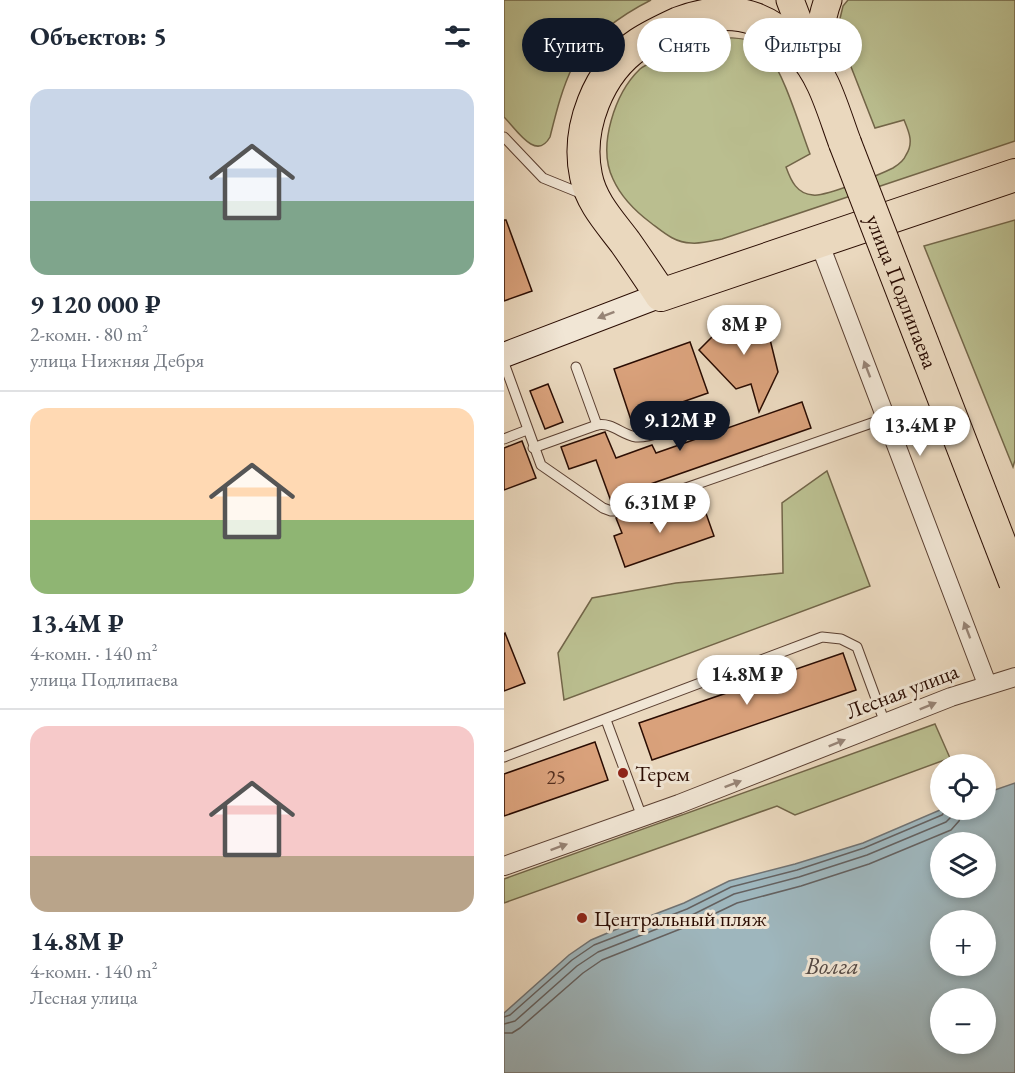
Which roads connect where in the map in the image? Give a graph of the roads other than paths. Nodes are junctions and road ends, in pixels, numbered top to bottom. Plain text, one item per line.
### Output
1 (720, 0) edge
2 (790, 0) edge
3 (828, 0) edge
4 (694, 17) junction
5 (754, 18) edge
6 (797, 18) edge
7 (823, 18) edge
8 (818, 72) edge
9 (504, 138) edge
10 (1015, 175) edge
11 (593, 198) junction
12 (819, 242) junction
13 (661, 295) junction
14 (504, 355) edge
15 (504, 363) edge
16 (576, 367) dead end
17 (716, 412) dead end
18 (886, 418) junction
19 (597, 425) junction
20 (527, 430) junction
21 (504, 439) edge
22 (533, 448) junction
23 (1015, 582) edge
24 (1015, 677) edge
25 (987, 684) junction
26 (606, 720) junction
27 (885, 723) junction
28 (504, 758) edge
29 (642, 817) junction
30 (504, 866) edge

1 - 4 main road
2 - 6 main road, улица Подлипаева
3 - 7 main road
4 - 5 highway
4 - 11 highway
8 - 23 highway, улица Подлипаева, bridge
9 - 11 lane
10 - 12 highway
11 - 13 highway
12 - 13 highway
18 -> 12 street
13 -> 14 main road
15 - 20 lane
16 - 19 lane
17 - 19 lane
18 - 22 lane
25 -> 18 street
19 - 22 lane
20 - 21 lane
20 - 22 lane
24 - 25 street, Лесная улица
27 -> 25 street, Лесная улица
26 - 27 lane
26 - 28 lane
26 - 29 lane
29 -> 27 street, Лесная улица
30 -> 29 street, Лесная улица

